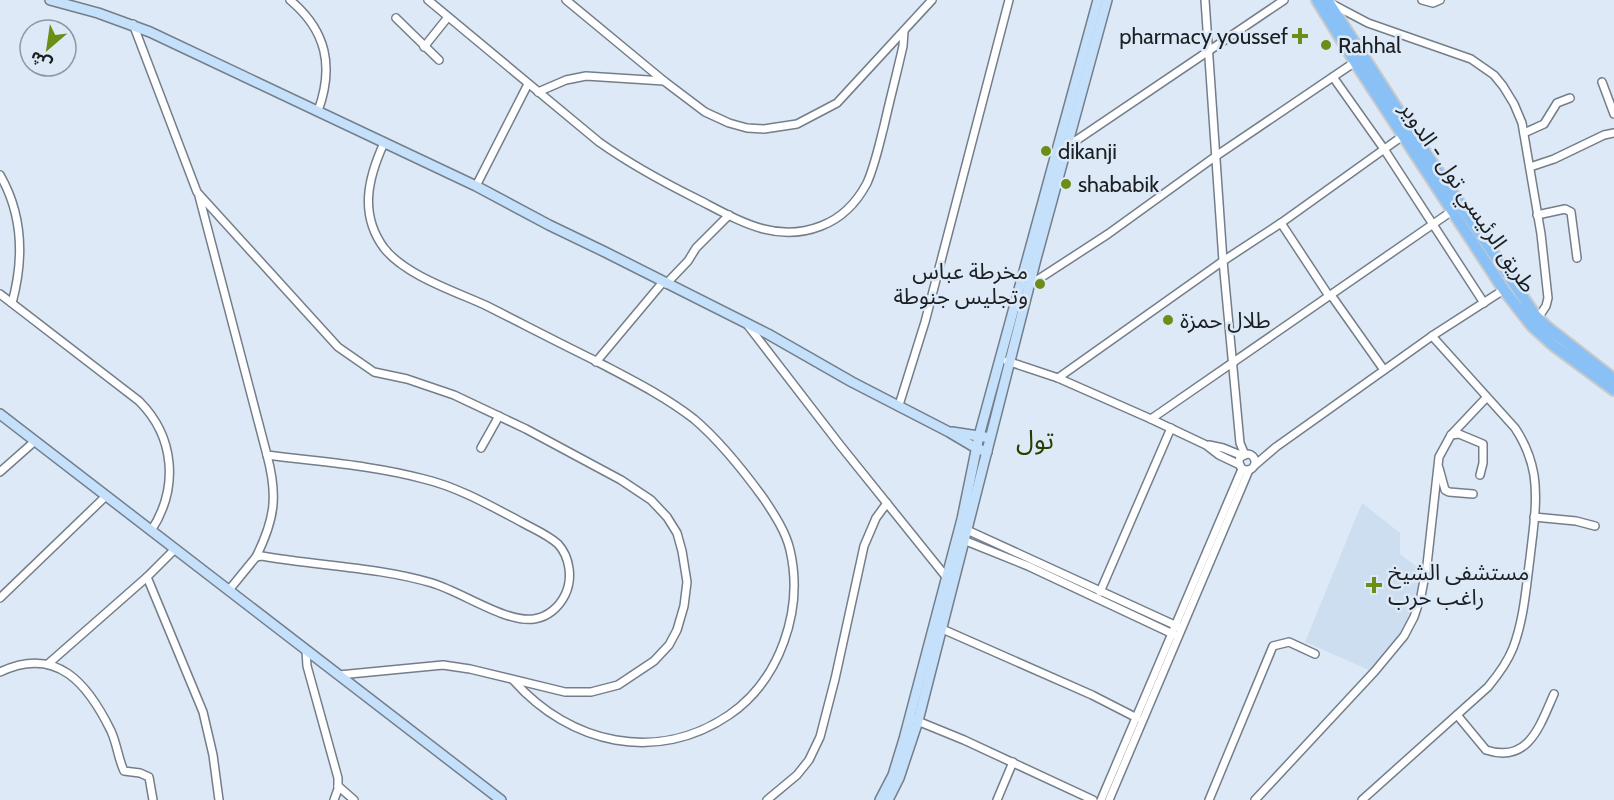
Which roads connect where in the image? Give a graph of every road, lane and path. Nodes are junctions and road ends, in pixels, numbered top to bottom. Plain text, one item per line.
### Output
1 (50, 0) edge
2 (290, 0) edge
3 (428, 0) edge
4 (566, 0) edge
5 (932, 0) edge
6 (1009, 0) edge
7 (1205, 0) edge
8 (1284, 0) edge
9 (1324, 0) edge
10 (1422, 0) edge
11 (1440, 0) edge
12 (1104, 1) edge
13 (448, 17) junction
14 (396, 18) dead end
15 (133, 24) junction
16 (904, 31) junction
17 (424, 47) junction
18 (1208, 50) junction
19 (439, 60) dead end
20 (1355, 62) junction
21 (1334, 77) junction
22 (664, 81) junction
23 (1602, 82) dead end
24 (528, 84) junction
25 (538, 92) junction
26 (1570, 98) dead end
27 (318, 111) junction
28 (1614, 114) edge
29 (1407, 132) junction
30 (1524, 133) junction
31 (1614, 133) edge
32 (384, 143) junction
33 (1063, 147) junction
34 (1384, 149) junction
35 (1216, 156) junction
36 (1530, 167) junction
37 (0, 175) edge
38 (476, 186) junction
39 (197, 192) junction
40 (1452, 211) junction
41 (729, 214) junction
42 (1537, 215) junction
43 (1281, 223) junction
44 (1433, 224) junction
45 (1577, 258) dead end
46 (1223, 261) junction
47 (664, 283) junction
48 (1025, 285) junction
49 (1508, 287) junction
50 (0, 294) edge
51 (1330, 295) junction
52 (12, 303) junction
53 (1484, 303) junction
54 (1538, 318) junction
55 (746, 323) junction
56 (1432, 336) junction
57 (1005, 360) junction
58 (596, 362) junction
59 (1233, 362) junction
60 (1384, 370) junction
61 (1058, 378) junction
62 (1614, 379) edge
63 (1614, 390) edge
64 (1486, 398) junction
65 (899, 405) junction
66 (0, 414) edge
67 (499, 416) junction
68 (1151, 419) junction
69 (1171, 428) junction
70 (949, 432) junction
71 (1451, 435) junction
72 (980, 436) junction
73 (990, 438) junction
74 (35, 441) junction
75 (1206, 445) junction
76 (1276, 447) junction
77 (481, 448) dead end
78 (976, 448) junction
79 (987, 452) junction
80 (267, 455) junction
81 (1246, 455) junction
82 (1437, 463) junction
83 (1246, 467) junction
84 (0, 472) edge
85 (1480, 475) dead end
86 (1473, 494) dead end
87 (106, 496) junction
88 (887, 503) junction
89 (1534, 518) junction
90 (1595, 525) dead end
91 (151, 531) junction
92 (963, 536) junction
93 (175, 549) junction
94 (256, 557) junction
95 (147, 577) junction
96 (947, 578) junction
97 (1074, 584) junction
98 (229, 590) junction
99 (1100, 592) junction
100 (0, 598) edge
101 (1178, 627) junction
102 (938, 628) junction
103 (1175, 635) junction
104 (306, 650) junction
105 (1315, 654) dead end
106 (48, 664) junction
107 (0, 672) edge
108 (339, 675) junction
109 (514, 681) junction
110 (1554, 694) dead end
111 (1457, 715) junction
112 (1137, 718) junction
113 (914, 720) junction
114 (1013, 762) junction
115 (338, 786) junction
116 (153, 800) edge
117 (219, 800) edge
118 (334, 800) edge
119 (354, 800) edge
120 (501, 800) edge
121 (767, 800) edge
122 (880, 800) edge
123 (888, 800) edge
124 (997, 800) edge
125 (1093, 800) edge
126 (1101, 800) edge
127 (1109, 800) edge
128 (1209, 800) edge
129 (1255, 800) edge
130 (1362, 800) edge

1 - 15 street
2 - 27 street
3 - 13 street
4 - 22 street
5 - 16 street
6 - 65 street
7 - 18 street
8 - 18 street
9 - 20 main road, طريق الرئيسي تول - الدوير
9 - 29 main road, طريق الرئيسي تول - الدوير
9 - 30 street
10 - 11 street
12 - 33 street
13 - 17 street
13 - 24 street
14 - 17 street
15 - 27 street
15 - 39 street
16 - 22 street
16 - 41 street
17 - 19 street
18 - 33 street
18 - 35 street
20 - 21 street
20 - 29 main road, طريق الرئيسي تول - الدوير
21 - 34 street
21 - 35 street
22 - 25 street
23 - 28 street
24 - 25 street
24 - 38 street
25 - 41 street
26 - 30 street
27 - 32 street
29 - 34 street
29 - 40 main road, طريق الرئيسي تول - الدوير
29 - 49 main road, طريق الرئيسي تول - الدوير
30 - 36 street
31 - 36 street
32 - 38 street
32 - 58 street
33 - 48 street
34 - 43 street
34 - 44 street
35 - 46 street
35 - 48 street
36 - 42 street
37 - 52 street
38 - 47 street
39 - 67 street
39 - 80 street
40 - 44 street
40 - 49 main road, طريق الرئيسي تول - الدوير
41 - 47 street
42 - 45 street
42 - 54 street
43 - 46 street
43 - 51 street
44 - 51 street
44 - 53 street
46 - 59 street
46 - 61 street
47 - 55 street
47 - 58 street
48 - 57 street
49 - 53 street
49 - 54 main road, طريق الرئيسي تول - الدوير
49 - 63 main road, طريق الرئيسي تول - الدوير
50 - 52 street
51 - 59 street
51 - 60 street
52 - 91 street
53 - 56 street
54 - 62 main road, طريق الرئيسي تول - الدوير
55 - 65 street
55 - 88 street
56 - 60 street
56 - 64 street
57 - 61 street
57 - 72 street
57 - 73 street
58 - 109 street
59 - 68 street
59 - 81 street
60 - 76 street
61 - 68 street
64 - 71 street
64 - 89 street
65 - 70 street
66 - 74 street
67 - 77 street
67 - 109 street
68 - 69 street
69 - 75 street
69 - 99 street
70 - 72 street
70 - 78 street
71 - 82 street
71 - 85 street
72 - 73 street
72 - 78 street
73 - 79 street
74 - 84 street
74 - 87 street
75 - 81 street
75 - 83 street
76 - 81 street
76 - 83 street
78 - 79 street
78 - 92 street
79 - 92 street
80 - 94 street
80 - 94 street
81 - 83 street
81 - 83 street
82 - 86 street
82 - 129 street
83 - 101 street
87 - 91 street
87 - 100 street
88 - 96 street
88 - 121 street
89 - 90 street
89 - 111 street
91 - 93 street
92 - 96 street
92 - 97 street
92 - 102 street
93 - 95 street
93 - 98 street
94 - 98 street
95 - 106 street
95 - 117 street
96 - 102 street
97 - 99 street
97 - 103 street
98 - 104 street
99 - 101 street
101 - 103 street
102 - 112 street
102 - 113 street
103 - 112 street
103 - 127 street
104 - 108 street
104 - 115 street
105 - 128 street
106 - 107 street
106 - 116 street
108 - 109 street
108 - 120 street
110 - 111 street
111 - 130 street
112 - 126 street
113 - 114 street
113 - 122 street
113 - 123 street
114 - 124 street
114 - 125 street
115 - 118 street
115 - 119 street

